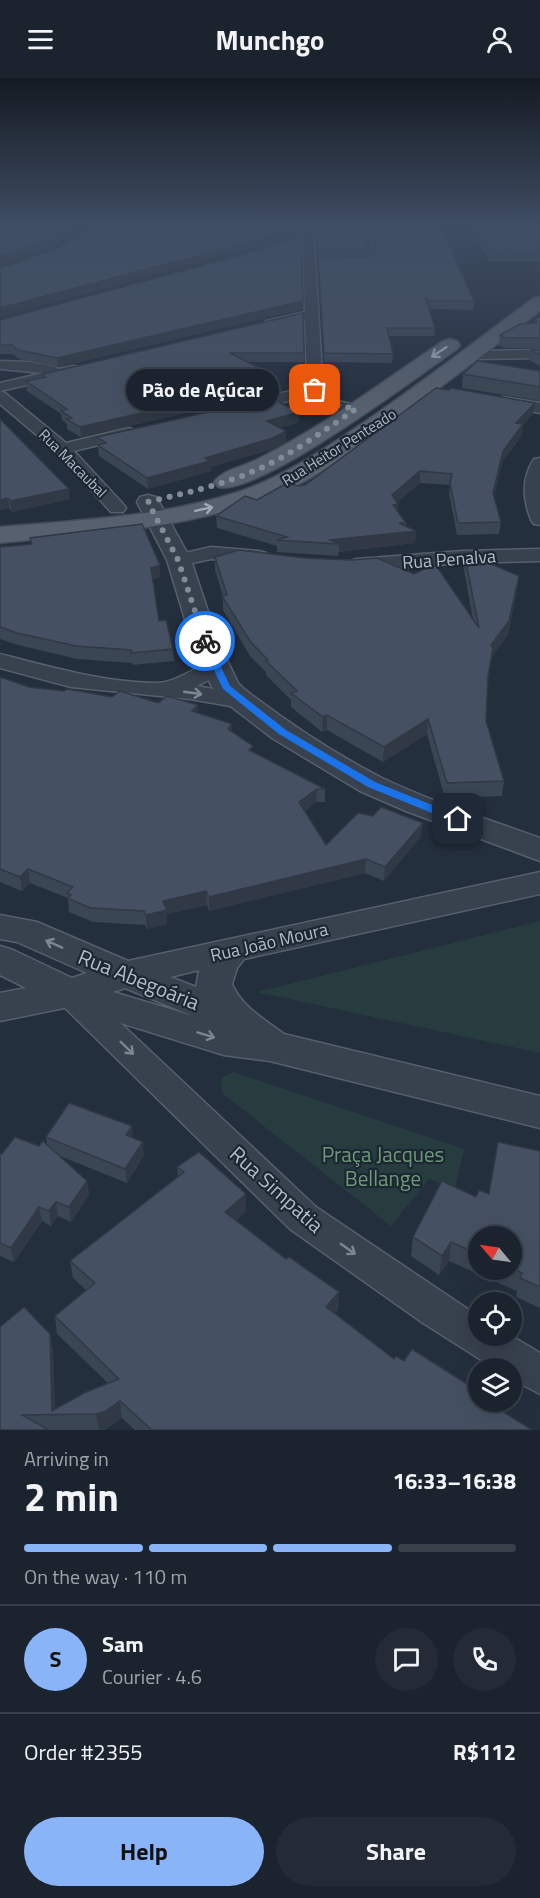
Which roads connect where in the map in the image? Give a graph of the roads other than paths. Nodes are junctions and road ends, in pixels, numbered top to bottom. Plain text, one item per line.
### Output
1 (313, 287) edge
2 (536, 287) edge
3 (540, 302) edge
4 (311, 314) junction
5 (255, 328) edge
6 (468, 340) junction
7 (540, 354) edge
8 (0, 364) edge
9 (85, 367) edge
10 (63, 372) junction
11 (0, 387) edge
12 (315, 390) junction
13 (0, 396) edge
14 (483, 398) edge
15 (540, 408) edge
16 (356, 409) junction
17 (224, 411) edge
18 (144, 430) edge
19 (63, 449) junction
20 (540, 463) edge
21 (117, 508) junction
22 (153, 510) junction
23 (540, 520) edge
24 (0, 523) edge
25 (0, 536) edge
26 (540, 555) edge
27 (178, 560) junction
28 (282, 561) edge
29 (340, 566) edge
30 (0, 661) edge
31 (216, 666) junction
32 (157, 690) junction
33 (242, 701) junction
34 (500, 834) junction
35 (540, 834) edge
36 (540, 850) edge
37 (526, 886) edge
38 (0, 927) edge
39 (232, 949) junction
40 (0, 959) edge
41 (127, 974) junction
42 (69, 993) junction
43 (0, 1007) edge
44 (236, 1018) junction
45 (270, 1046) junction
46 (540, 1112) edge
47 (540, 1375) edge

1 - 4 street
2 - 6 main road, Rua Heitor Penteado
3 - 6 main road, Rua Heitor Penteado
4 - 5 street
4 - 12 street
6 - 7 street
6 -> 16 main road, Rua Heitor Penteado
22 -> 6 main road, Rua Heitor Penteado
8 - 10 street
9 - 10 street
10 - 11 street
12 - 16 street
12 - 17 street
13 - 19 street, Rua Macaubal
14 - 15 street
16 - 22 main road, Rua Heitor Penteado
18 - 19 street
19 - 21 street, Rua Macaubal
20 - 23 street
21 - 22 main road, Rua Heitor Penteado
21 - 24 main road, Rua Heitor Penteado
22 - 25 main road, Rua Heitor Penteado
22 - 27 street
26 - 29 street, Rua Penalva
27 - 28 street
27 - 31 street
30 - 32 street
31 - 32 street
31 - 33 street
32 -> 33 street
33 - 34 street
34 - 35 street
34 - 36 street
34 - 37 street
37 - 39 street, Rua João Moura
41 -> 38 street, Rua Abegoária
39 - 41 street, Rua João Moura
39 - 44 street
40 - 42 street, Rua Abegoária
41 - 42 street, Rua João Moura
41 - 44 street, Rua Abegoária
42 - 43 street, Rua João Moura
42 -> 45 street, Rua Abegoária
42 -> 47 street, Rua Simpatia
44 - 45 street, Rua Abegoária
45 - 46 street, Rua Abegoária

